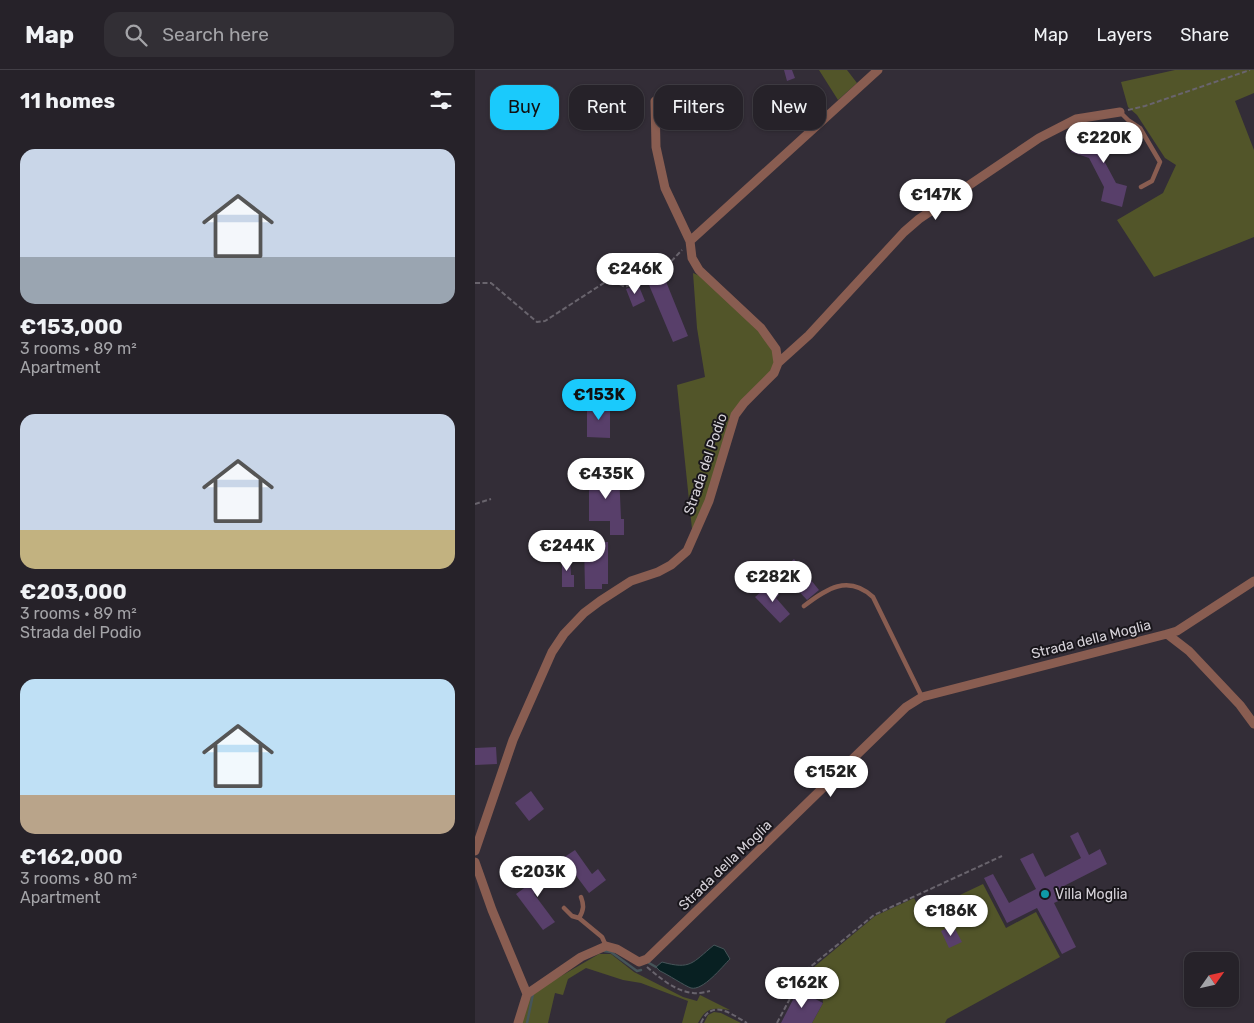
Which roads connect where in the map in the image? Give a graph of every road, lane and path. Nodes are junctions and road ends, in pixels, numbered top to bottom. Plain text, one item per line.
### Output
1 (878, 70) edge
2 (1251, 70) edge
3 (1120, 112) junction
4 (656, 130) edge
5 (1141, 188) dead end
6 (691, 241) junction
7 (475, 282) edge
8 (778, 363) junction
9 (491, 499) dead end
10 (475, 504) edge
11 (1254, 581) edge
12 (804, 606) dead end
13 (1167, 634) junction
14 (922, 696) junction
15 (1254, 724) edge
16 (475, 851) edge
17 (1002, 856) dead end
18 (475, 862) edge
19 (581, 897) dead end
20 (564, 908) dead end
21 (579, 918) junction
22 (606, 946) junction
23 (639, 962) junction
24 (710, 991) dead end
25 (527, 994) junction
26 (518, 1023) edge
27 (701, 1023) edge
28 (747, 1023) edge
29 (777, 1023) edge

1 - 6 street
2 - 3 path
3 - 5 lane
3 - 8 street, Strada del Podio
4 - 6 street
6 - 7 path
6 - 8 street
8 - 16 street, Strada del Podio
9 - 10 path
11 - 13 street, Strada della Moglia
12 - 14 lane
13 - 14 street, Strada della Moglia
13 - 15 street
14 - 23 street, Strada della Moglia
17 - 29 path
18 - 25 street
19 - 21 lane
20 - 21 lane
21 - 22 lane
22 - 23 street
22 - 25 street
23 - 24 path
25 - 26 street
27 - 28 path

